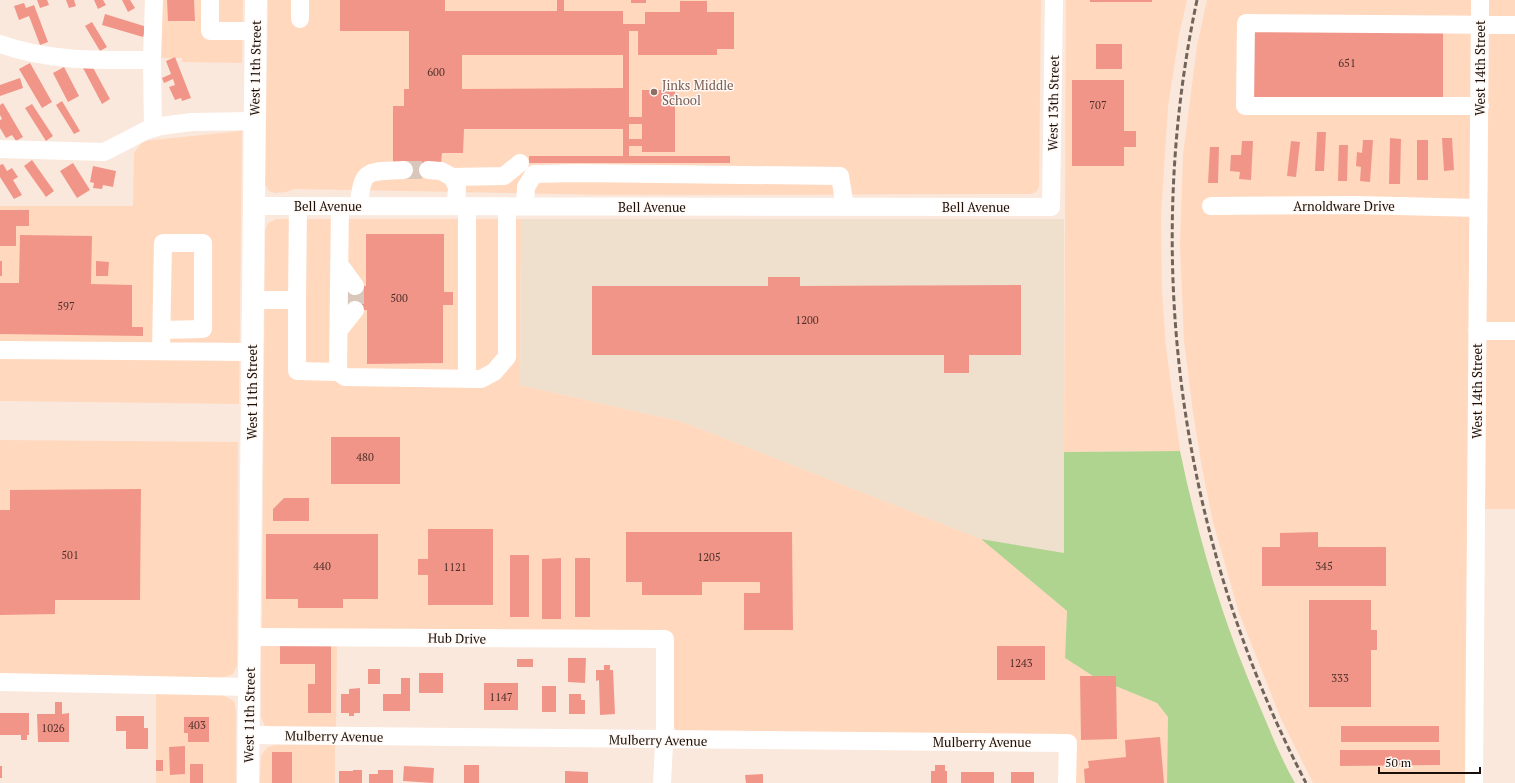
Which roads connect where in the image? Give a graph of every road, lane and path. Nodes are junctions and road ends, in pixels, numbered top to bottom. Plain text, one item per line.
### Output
1 (154, 0) edge
2 (210, 0) edge
3 (256, 0) edge
4 (300, 0) edge
5 (1054, 0) edge
6 (1480, 0) edge
7 (300, 19) dead end
8 (1480, 24) junction
9 (1515, 25) edge
10 (255, 31) junction
11 (0, 44) edge
12 (152, 60) junction
13 (1480, 106) junction
14 (254, 121) junction
15 (153, 128) junction
16 (0, 149) edge
17 (520, 162) dead end
18 (404, 170) tunnel mouth
19 (428, 170) tunnel mouth
20 (452, 176) junction
21 (253, 206) junction
22 (298, 206) junction
23 (340, 206) junction
24 (359, 206) junction
25 (462, 206) junction
26 (507, 206) junction
27 (526, 206) junction
28 (1211, 206) dead end
29 (845, 207) junction
30 (1052, 207) joint
31 (1478, 208) junction
32 (339, 264) junction
33 (355, 286) tunnel mouth
34 (252, 300) junction
35 (297, 300) junction
36 (355, 310) tunnel mouth
37 (162, 330) junction
38 (339, 330) junction
39 (1477, 331) junction
40 (1515, 331) edge
41 (0, 350) edge
42 (161, 351) junction
43 (252, 352) junction
44 (338, 372) junction
45 (467, 379) junction
46 (249, 637) junction
47 (0, 682) edge
48 (249, 687) junction
49 (248, 735) junction
50 (664, 740) junction
51 (248, 783) edge
52 (662, 783) edge
53 (1068, 783) edge
54 (1474, 783) edge

1 - 12 street
2 - 10 street
3 - 10 main road, West 11th Street
4 - 7 street
5 - 30 street, West 13th Street
6 - 8 street, West 14th Street
8 - 9 street
8 - 13 street, West 14th Street
8 - 13 street
10 - 14 main road, West 11th Street
11 - 12 street
12 - 15 street
13 - 31 street, West 14th Street
14 - 15 street
14 - 21 main road, West 11th Street
15 - 16 street
17 - 20 street
18 - 24 street
19 - 20 street
20 - 25 street
21 - 22 street, Bell Avenue
21 - 34 main road, West 11th Street
22 - 23 street, Bell Avenue
22 - 35 street
23 - 24 street, Bell Avenue
23 - 32 street
24 - 25 street, Bell Avenue
25 - 26 street, Bell Avenue
25 - 45 street
26 - 27 street, Bell Avenue
26 - 45 street
27 - 29 street, Bell Avenue
27 - 29 street
28 - 31 street, Arnoldware Drive
29 - 30 street, Bell Avenue
31 - 39 street, West 14th Street
32 - 33 street
32 - 38 street
34 - 35 street
34 - 43 main road, West 11th Street
35 - 44 street
36 - 38 street
37 - 37 street
37 - 42 street
38 - 44 street
39 - 40 street
39 - 54 street, West 14th Street
41 - 42 street
42 - 43 street
43 - 46 main road, West 11th Street
44 - 45 street
46 - 48 main road, West 11th Street
46 - 50 street, Hub Drive
47 - 48 street
48 - 49 main road, West 11th Street
49 - 50 street, Mulberry Avenue
49 - 51 main road, West 11th Street
50 - 52 street
50 - 53 street, Mulberry Avenue

